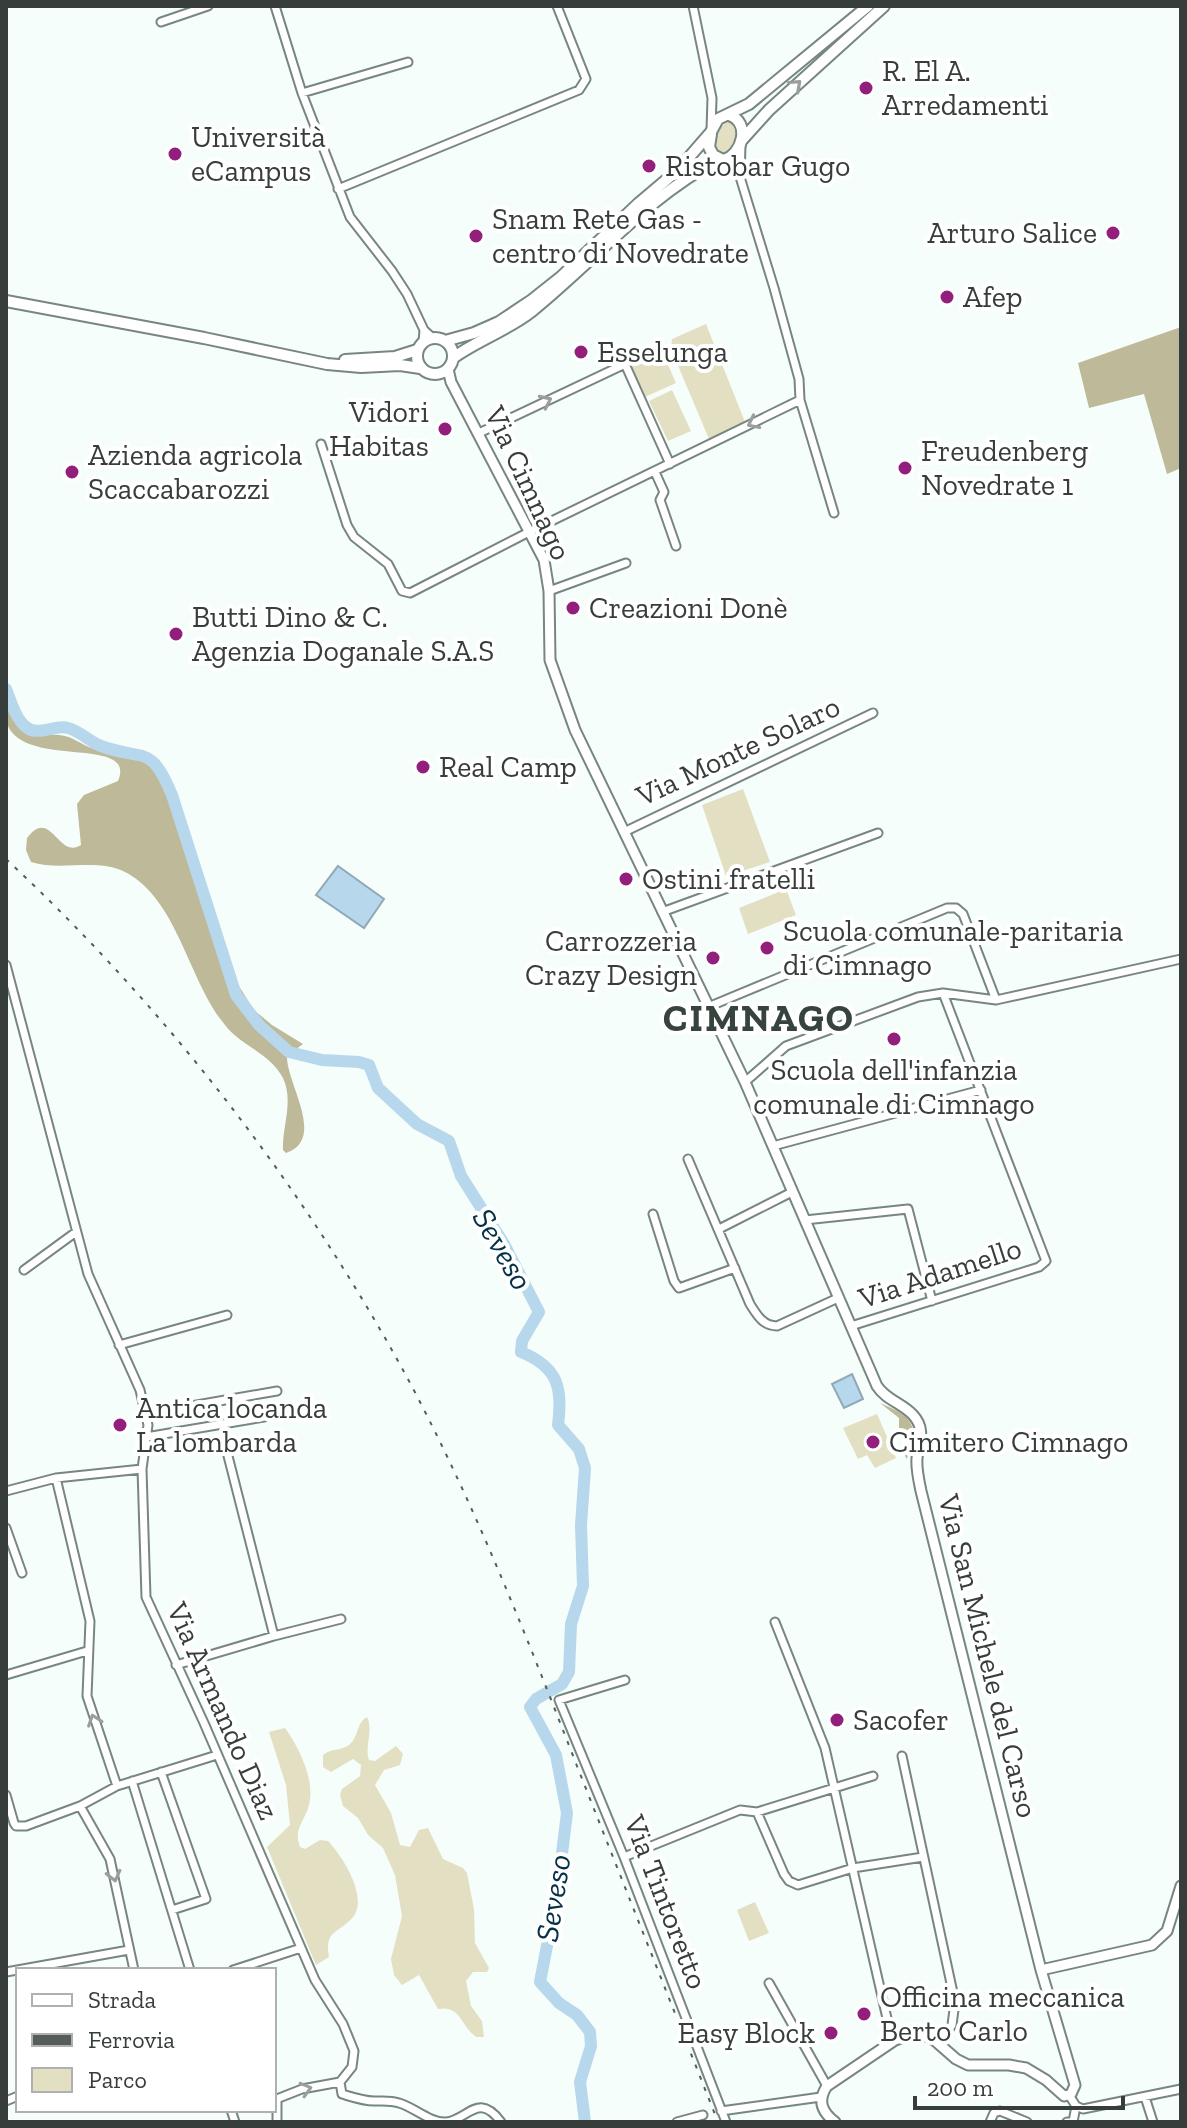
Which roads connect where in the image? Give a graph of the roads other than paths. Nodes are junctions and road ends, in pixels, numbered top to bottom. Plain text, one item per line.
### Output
1 (208, 6) edge
2 (275, 6) edge
3 (557, 6) edge
4 (693, 6) edge
5 (868, 6) edge
6 (884, 6) edge
7 (161, 22) dead end
8 (408, 62) dead end
9 (302, 93) junction
10 (712, 98) junction
11 (727, 115) junction
12 (711, 132) junction
13 (741, 141) junction
14 (721, 159) junction
15 (740, 177) junction
16 (338, 189) junction
17 (8, 302) edge
18 (428, 340) junction
19 (269, 351) junction
20 (453, 358) junction
21 (420, 368) junction
22 (444, 371) junction
23 (800, 400) junction
24 (479, 433) junction
25 (321, 444) dead end
26 (670, 464) junction
27 (655, 472) junction
28 (834, 513) dead end
29 (531, 531) junction
30 (676, 546) dead end
31 (626, 563) dead end
32 (549, 591) junction
33 (873, 713) dead end
34 (583, 746) joint
35 (624, 832) junction
36 (878, 833) dead end
37 (662, 912) junction
38 (1181, 959) edge
39 (6, 965) edge
40 (943, 993) junction
41 (996, 1000) junction
42 (708, 1007) junction
43 (745, 1082) junction
44 (981, 1090) junction
45 (773, 1146) junction
46 (688, 1159) dead end
47 (792, 1192) junction
48 (653, 1214) dead end
49 (805, 1220) junction
50 (719, 1229) junction
51 (76, 1232) junction
52 (735, 1268) junction
53 (24, 1270) dead end
54 (838, 1298) junction
55 (932, 1301) junction
56 (227, 1315) dead end
57 (851, 1326) junction
58 (119, 1345) junction
59 (277, 1391) dead end
60 (145, 1414) junction
61 (264, 1417) dead end
62 (146, 1437) junction
63 (228, 1456) dead end
64 (142, 1469) junction
65 (56, 1478) junction
66 (6, 1491) edge
67 (6, 1528) edge
68 (22, 1573) dead end
69 (341, 1619) dead end
70 (775, 1622) dead end
71 (274, 1636) junction
72 (87, 1651) junction
73 (176, 1665) junction
74 (6, 1675) edge
75 (625, 1680) dead end
76 (217, 1755) junction
77 (902, 1756) dead end
78 (161, 1772) junction
79 (873, 1776) dead end
80 (132, 1781) junction
81 (117, 1786) junction
82 (835, 1787) junction
83 (6, 1795) edge
84 (80, 1806) junction
85 (757, 1812) junction
86 (624, 1857) junction
87 (923, 1857) junction
88 (853, 1868) junction
89 (1181, 1886) edge
90 (172, 1910) junction
91 (301, 1948) junction
92 (129, 1950) junction
93 (28, 1968) edge
94 (134, 1968) edge
95 (189, 1968) edge
96 (239, 1968) edge
97 (1041, 1970) junction
98 (769, 1983) dead end
99 (895, 2040) junction
100 (939, 2043) junction
101 (340, 2082) junction
102 (827, 2086) junction
103 (1181, 2089) edge
104 (1069, 2095) junction
105 (821, 2097) junction
106 (1145, 2097) junction
107 (276, 2099) edge
108 (1076, 2106) junction
109 (721, 2111) junction
110 (703, 2115) dead end
111 (501, 2122) edge
112 (677, 2122) edge
113 (726, 2122) edge
114 (835, 2122) edge
115 (990, 2122) edge
116 (1027, 2122) edge
117 (1070, 2122) edge
118 (1153, 2122) edge

1 - 7 street
2 - 9 street
3 - 16 street
4 - 10 street
5 - 11 main road
13 -> 6 main road
8 - 9 street
9 - 16 street
10 - 11 street
10 - 12 street
11 - 12 main road
11 - 13 main road
12 - 14 main road
12 - 18 main road
13 - 14 main road
13 - 15 street
14 - 15 street
14 - 20 main road
15 - 23 street
16 - 18 street
17 - 19 main road
18 - 19 main road
18 - 20 main road
18 - 21 main road
19 - 21 main road
20 - 22 main road
21 - 22 main road
22 - 24 street, Via Cimnago
23 -> 26 street
23 - 28 street
24 -> 26 street
24 - 29 street, Via Cimnago
25 - 29 street
26 - 27 street
27 - 29 street
27 - 30 street
29 - 32 street, Via Cimnago
31 - 32 street
32 - 34 street, Via Cimnago
33 - 35 street, Via Monte Solaro
34 - 35 street, Via San Michele del Carso
35 - 37 street, Via San Michele del Carso
36 - 37 street
37 - 42 street, Via San Michele del Carso
38 - 41 street
39 - 51 street, Via Armando Diaz
40 - 41 street
40 - 43 street
40 - 44 street
41 - 42 street
42 - 43 street, Via San Michele del Carso
43 - 45 street, Via San Michele del Carso
44 - 45 street
44 - 55 street, Via Adamello
45 - 47 street, Via San Michele del Carso
46 - 50 street
47 - 49 street, Via San Michele del Carso
47 - 50 street
48 - 52 street
49 - 54 street, Via San Michele del Carso
49 - 55 street
50 - 52 street
51 - 53 street
51 - 58 street, Via Armando Diaz
52 - 54 street
54 - 57 street, Via San Michele del Carso
55 - 57 street, Via Adamello
56 - 58 street
57 - 97 street, Via San Michele del Carso
58 - 60 street, Via Armando Diaz
59 - 60 street
60 - 62 street, Via Armando Diaz
61 - 62 street
62 - 64 street, Via Armando Diaz
63 - 71 street
64 - 65 street
64 - 73 street, Via Armando Diaz
65 - 66 street
65 - 72 street
67 - 68 street
69 - 71 street
70 - 82 street
71 - 73 street
72 - 74 street
81 -> 72 street
73 - 76 street, Via Armando Diaz
75 - 86 street, Via Tintoretto
76 - 78 street
76 - 91 street, Via Armando Diaz
77 - 87 street
78 - 80 street
78 - 90 street
79 - 82 street
80 - 81 street
80 - 90 street
81 - 84 street
82 - 85 street
82 - 88 street
83 - 84 street
84 -> 92 street
85 - 86 street
85 - 88 street
86 - 109 street, Via Tintoretto
87 - 88 street
87 - 100 street
88 - 99 street
89 - 97 street
90 - 95 street
91 - 96 street
91 - 101 street, Via Armando Diaz
92 - 93 street
92 - 94 street
97 - 104 street, Via San Michele del Carso
98 - 102 street
99 - 100 street
99 - 102 street
100 - 104 street
107 -> 101 street
101 - 111 street
102 - 105 street
103 - 106 street
104 - 108 street
105 - 109 street
105 - 114 street
106 - 108 street
106 - 118 street
108 - 117 street
109 - 113 street, Via Tintoretto
110 - 112 street
115 - 116 street

